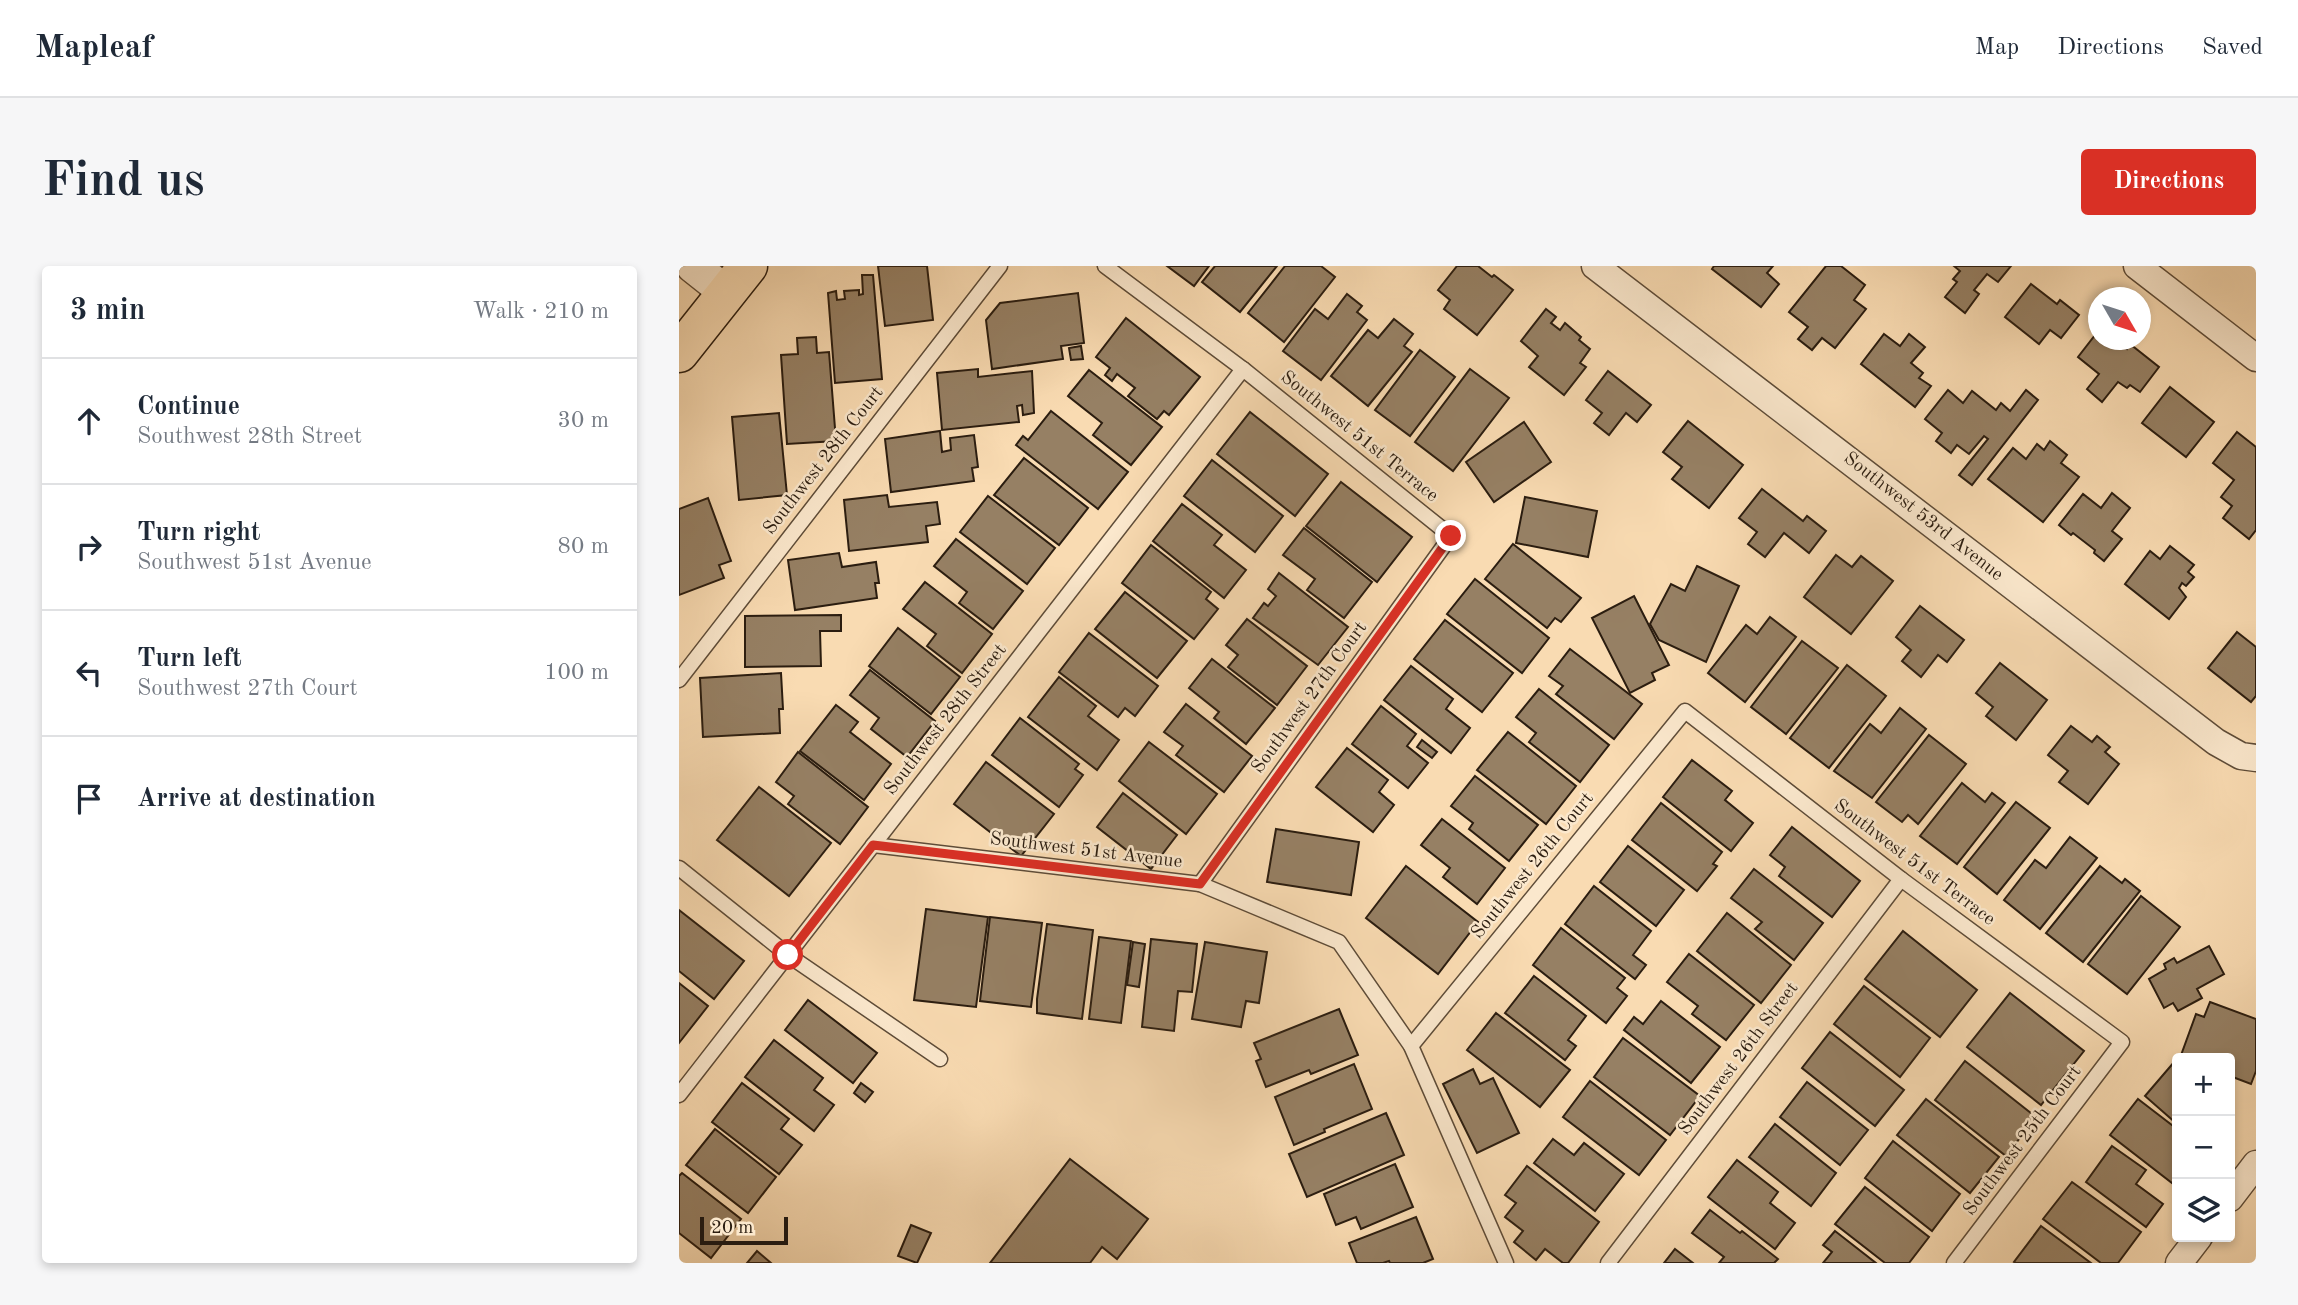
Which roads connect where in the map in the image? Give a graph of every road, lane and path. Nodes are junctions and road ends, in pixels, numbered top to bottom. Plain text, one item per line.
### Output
1 (694, 266) edge
2 (1000, 266) edge
3 (1105, 266) edge
4 (1595, 266) edge
5 (2137, 266) edge
6 (737, 279) edge
7 (679, 353) edge
8 (2256, 358) edge
9 (1243, 369) junction
10 (1451, 536) joint
11 (679, 680) edge
12 (1685, 711) joint
13 (2256, 758) edge
14 (873, 845) junction
15 (679, 868) edge
16 (1901, 879) junction
17 (1200, 884) junction
18 (788, 955) junction
19 (2122, 1042) joint
20 (1411, 1046) junction
21 (940, 1059) dead end
22 (679, 1095) edge
23 (2256, 1164) edge
24 (2235, 1191) edge
25 (2195, 1242) edge
26 (1506, 1263) edge
27 (1608, 1263) edge
28 (1954, 1263) edge
29 (2179, 1263) edge

1 - 6 street
2 - 11 lane, Southwest 28th Court
3 - 9 lane, Southwest 51st Terrace
4 - 13 street, Southwest 53rd Avenue
5 - 8 street
6 - 7 main road
9 - 10 lane, Southwest 51st Terrace
9 - 14 lane, Southwest 28th Street
10 - 17 lane, Southwest 27th Court
12 - 16 lane, Southwest 51st Terrace
12 - 20 lane, Southwest 26th Court
14 - 17 lane, Southwest 51st Avenue
14 - 18 lane, Southwest 28th Street
15 - 18 lane
16 - 19 lane, Southwest 51st Terrace
16 - 27 lane, Southwest 26th Street
17 - 20 lane, Southwest 51st Avenue
18 - 21 lane
18 - 22 lane, Southwest 28th Street
19 - 28 lane, Southwest 25th Court
20 - 26 lane, Southwest 51st Avenue
23 - 24 street
25 - 29 street

